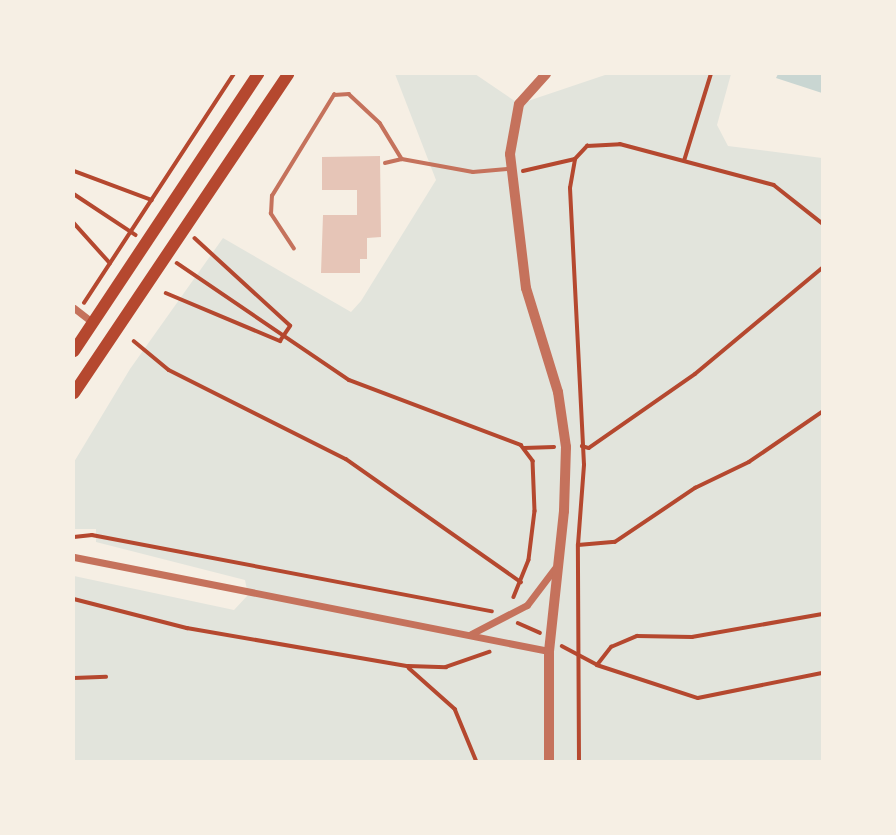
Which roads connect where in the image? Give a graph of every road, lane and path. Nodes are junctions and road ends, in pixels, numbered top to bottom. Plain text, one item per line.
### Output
1 (234, 74) edge
2 (258, 74) edge
3 (288, 74) edge
4 (546, 74) edge
5 (712, 74) edge
6 (402, 159) junction
7 (575, 159) junction
8 (684, 161) junction
9 (385, 163) dead end
10 (74, 171) edge
11 (511, 171) junction
12 (152, 200) junction
13 (74, 223) edge
14 (822, 223) edge
15 (186, 230) junction
16 (294, 249) dead end
17 (110, 263) junction
18 (822, 268) edge
19 (92, 292) dead end
20 (166, 293) dead end
21 (74, 307) edge
22 (93, 323) junction
23 (118, 330) junction
24 (279, 330) dead end
25 (284, 335) junction
26 (134, 341) dead end
27 (74, 351) edge
28 (74, 393) edge
29 (822, 412) edge
30 (583, 446) junction
31 (565, 447) junction
32 (524, 448) junction
33 (74, 537) edge
34 (579, 545) junction
35 (74, 557) edge
36 (558, 561) junction
37 (521, 582) junction
38 (74, 599) edge
39 (822, 614) edge
40 (508, 618) junction
41 (467, 635) junction
42 (550, 638) junction
43 (512, 643) junction
44 (549, 650) junction
45 (580, 658) junction
46 (597, 665) junction
47 (408, 666) junction
48 (822, 673) edge
49 (106, 677) dead end
50 (74, 678) edge
51 (477, 761) edge
52 (549, 761) edge
53 (579, 761) edge

1 - 12 path
2 - 22 highway
3 - 15 highway
4 - 11 street
5 - 8 path
6 - 9 lane
6 - 11 lane
6 - 16 lane
7 - 8 path
7 - 11 path
7 - 30 path
8 - 14 path
10 - 12 path
11 - 31 street
12 - 17 path
13 - 17 path
15 - 23 highway
15 - 25 path
17 - 19 path
18 - 30 path
20 - 25 path
21 - 22 street
22 - 23 highway
22 - 27 highway
23 - 28 highway
24 - 25 path
25 - 32 path
26 - 37 path
29 - 34 path
30 - 31 path
30 - 34 path
31 - 32 path
31 - 36 street
32 - 37 path
33 - 40 path
34 - 45 path
35 - 41 street
36 - 40 street
36 - 42 street
37 - 40 path
38 - 47 path
39 - 46 path
40 - 41 street
40 - 42 path
41 - 43 street
42 - 44 street
42 - 45 path
43 - 44 street
43 - 47 path
44 - 52 street
45 - 46 path
45 - 53 path
46 - 48 path
47 - 51 path
49 - 50 path

